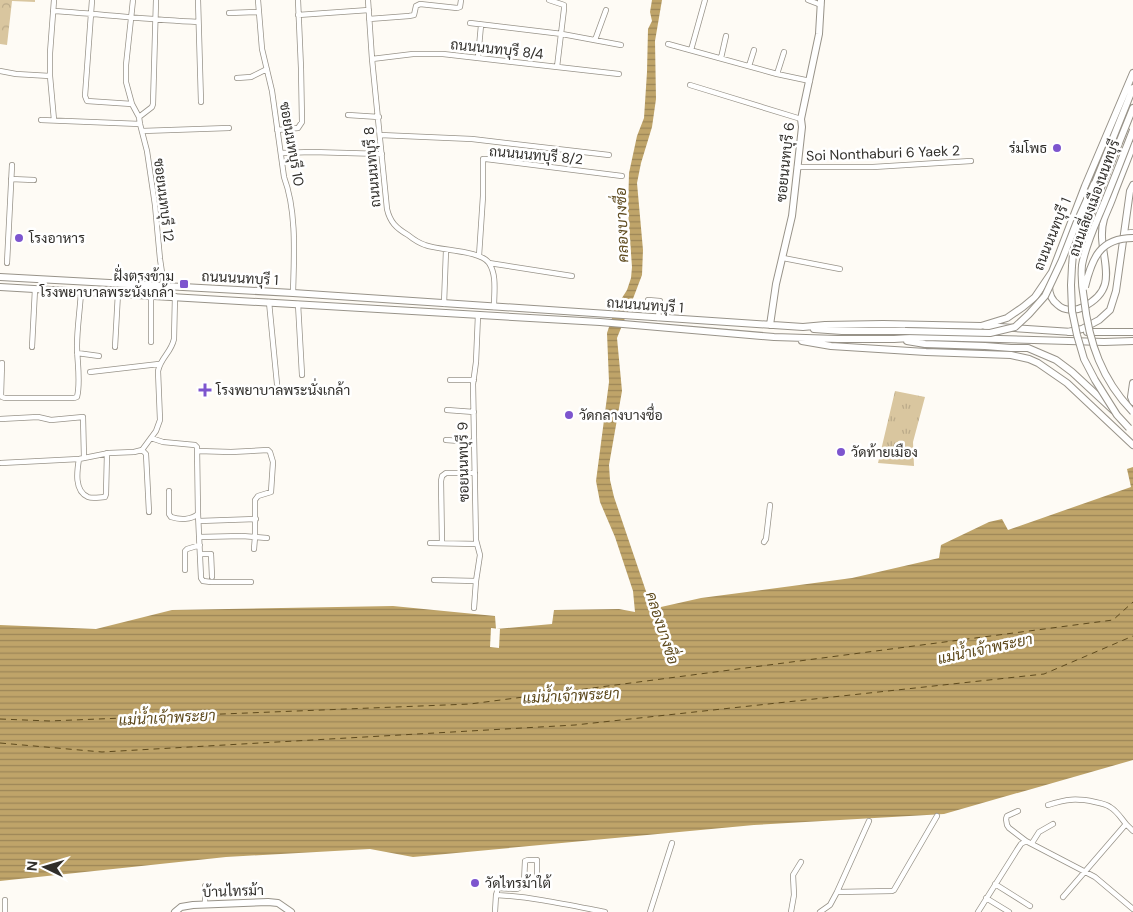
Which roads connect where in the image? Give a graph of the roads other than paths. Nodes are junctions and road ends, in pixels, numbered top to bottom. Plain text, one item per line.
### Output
1 (54, 0) edge
2 (92, 0) edge
3 (133, 0) edge
4 (156, 0) edge
5 (198, 0) edge
6 (258, 0) edge
7 (298, 0) edge
8 (368, 0) edge
9 (431, 0) edge
10 (461, 0) edge
11 (549, 0) edge
12 (704, 0) edge
13 (808, 0) edge
14 (821, 2) edge
15 (428, 6) junction
16 (369, 10) junction
17 (606, 10) dead end
18 (53, 11) junction
19 (259, 12) junction
20 (90, 13) junction
21 (229, 13) dead end
22 (298, 15) junction
23 (131, 17) junction
24 (369, 19) junction
25 (155, 20) junction
26 (198, 22) junction
27 (470, 24) dead end
28 (481, 25) junction
29 (562, 34) junction
30 (726, 36) dead end
31 (595, 40) junction
32 (668, 44) dead end
33 (621, 45) dead end
34 (691, 50) junction
35 (754, 50) dead end
36 (784, 52) dead end
37 (478, 58) junction
38 (721, 58) junction
39 (372, 59) junction
40 (749, 66) junction
41 (557, 67) junction
42 (267, 69) junction
43 (0, 71) edge
44 (1133, 73) edge
45 (619, 74) dead end
46 (777, 74) junction
47 (50, 76) junction
48 (238, 78) dead end
49 (810, 81) junction
50 (690, 85) dead end
51 (1133, 88) edge
52 (200, 102) dead end
53 (132, 104) junction
54 (1133, 108) edge
55 (348, 115) dead end
56 (140, 117) junction
57 (379, 117) junction
58 (801, 119) junction
59 (41, 120) dead end
60 (54, 120) junction
61 (140, 124) junction
62 (229, 128) dead end
63 (278, 130) junction
64 (1133, 130) edge
65 (142, 131) junction
66 (380, 135) junction
67 (1133, 145) edge
68 (281, 153) junction
69 (382, 154) junction
70 (609, 154) dead end
71 (971, 161) dead end
72 (12, 165) dead end
73 (796, 167) junction
74 (622, 176) dead end
75 (11, 179) junction
76 (34, 180) dead end
77 (1094, 184) junction
78 (1133, 186) edge
79 (1124, 232) junction
80 (1133, 232) edge
81 (1133, 238) edge
82 (446, 250) junction
83 (479, 256) junction
84 (783, 258) junction
85 (489, 262) junction
86 (7, 263) dead end
87 (1072, 266) junction
88 (840, 269) dead end
89 (1052, 272) junction
90 (572, 276) dead end
91 (0, 277) edge
92 (164, 286) junction
93 (0, 287) edge
94 (35, 289) junction
95 (82, 292) junction
96 (118, 293) junction
97 (293, 293) junction
98 (151, 295) junction
99 (1083, 295) junction
100 (175, 296) junction
101 (648, 300) dead end
102 (269, 302) junction
103 (298, 304) junction
104 (444, 304) junction
105 (494, 307) junction
106 (478, 315) junction
107 (658, 318) junction
108 (770, 325) junction
109 (981, 326) junction
110 (802, 328) junction
111 (1068, 332) junction
112 (1133, 332) edge
113 (774, 337) junction
114 (894, 339) junction
115 (1133, 341) edge
116 (152, 342) dead end
117 (32, 347) dead end
118 (115, 347) dead end
119 (77, 353) junction
120 (99, 356) dead end
121 (2, 363) dead end
122 (159, 364) junction
123 (90, 372) dead end
124 (302, 375) dead end
125 (450, 380) dead end
126 (474, 380) junction
127 (1133, 383) edge
128 (277, 384) dead end
129 (1133, 402) edge
130 (447, 410) dead end
131 (474, 412) junction
132 (1133, 412) edge
133 (1117, 415) junction
134 (0, 419) edge
135 (1133, 432) edge
136 (151, 438) junction
137 (446, 440) dead end
138 (474, 442) junction
139 (1133, 444) edge
140 (142, 450) junction
141 (198, 451) junction
142 (107, 453) junction
143 (84, 458) junction
144 (78, 459) junction
145 (1, 463) dead end
146 (475, 473) junction
147 (168, 491) dead end
148 (770, 505) dead end
149 (148, 512) dead end
150 (198, 514) junction
151 (256, 519) junction
152 (199, 521) junction
153 (200, 537) junction
154 (255, 537) junction
155 (267, 538) dead end
156 (764, 542) dead end
157 (430, 543) dead end
158 (442, 543) junction
159 (477, 544) junction
160 (200, 545) junction
161 (254, 549) dead end
162 (200, 554) junction
163 (185, 570) dead end
164 (212, 577) dead end
165 (434, 580) dead end
166 (476, 581) junction
167 (251, 582) dead end
168 (474, 608) dead end
169 (1048, 805) dead end
170 (1018, 811) dead end
171 (937, 816) dead end
172 (869, 821) dead end
173 (1053, 824) dead end
174 (1126, 824) junction
175 (1133, 831) edge
176 (1026, 841) junction
177 (672, 843) dead end
178 (1032, 843) junction
179 (801, 862) dead end
180 (1084, 872) junction
181 (524, 882) junction
182 (995, 884) junction
183 (205, 886) dead end
184 (837, 892) junction
185 (498, 895) junction
186 (1063, 897) dead end
187 (986, 898) junction
188 (5, 900) dead end
189 (205, 904) junction
190 (1030, 906) dead end
191 (1133, 909) edge
192 (5, 912) edge
193 (175, 912) edge
194 (291, 912) edge
195 (495, 912) edge
196 (605, 912) edge
197 (650, 912) edge
198 (792, 912) edge
199 (820, 912) edge
200 (978, 912) edge
201 (1009, 912) edge

1 - 18 street
2 - 20 street
3 - 23 street
4 - 25 street
5 - 26 street
6 - 19 street, ซอยนนทบุรี 10
7 - 22 street
8 - 16 street, ถนนนนทบุรี 8
9 - 15 street
10 - 15 street
11 - 29 street
12 - 34 street
13 - 14 street
14 - 49 main road, ซอยนนทบุรี 6
15 - 24 street
16 - 22 street
16 - 24 street, ถนนนนทบุรี 8
17 - 31 street
18 - 20 street
18 - 47 street
19 - 21 street
19 - 42 street, ซอยนนทบุรี 10
20 - 23 street
20 - 53 street
22 - 63 street
23 - 25 street
23 - 53 street
24 - 39 street, ถนนนนทบุรี 8
25 - 26 street
25 - 56 street
26 - 52 street
27 - 28 street
28 - 29 street
28 - 37 street
29 - 31 street
29 - 41 street
30 - 38 street
31 - 33 street
32 - 34 street
34 - 38 street
35 - 40 street
36 - 46 street
37 - 39 street, ถนนนนทบุรี 8/4
37 - 41 street, ถนนนนทบุรี 8/4
38 - 40 street
39 - 57 street, ถนนนนทบุรี 8
40 - 46 street
41 - 45 street, ถนนนนทบุรี 8/4
42 - 48 street
42 - 63 street, ซอยนนทบุรี 10
43 - 47 street
44 - 89 main road, ถนนนนทบุรี 1
46 - 49 street
47 - 60 street
49 - 58 main road, ซอยนนทบุรี 6
50 - 58 street
51 - 77 main road
53 - 56 street
54 - 87 main road, ถนนเลี่ยงเมืองนนทบุรี
55 - 57 street
56 - 61 street, ซอยนนทบุรี 12
57 - 66 street, ถนนนนทบุรี 8
58 - 73 main road, ซอยนนทบุรี 6
59 - 60 street
60 - 61 street
61 - 65 street, ซอยนนทบุรี 12
62 - 65 street
63 - 68 street, ซอยนนทบุรี 10
64 - 99 main road, ถนนเลี่ยงเมืองนนทบุรี, bridge
65 - 92 street, ซอยนนทบุรี 12
66 - 69 street, ถนนนนทบุรี 8
66 - 70 street
67 - 89 main road
68 - 69 street
68 - 97 street, ซอยนนทบุรี 10
69 - 82 street, ถนนนนทบุรี 8
71 - 73 street, Soi Nonthaburi 6 Yaek 2
72 - 75 street
73 - 84 main road, ซอยนนทบุรี 6
74 - 83 street, ถนนนนทบุรี 8/2
75 - 76 street
75 - 86 street
77 - 87 main road, bridge
77 - 110 main road, bridge
78 - 79 main road
79 - 80 street
79 - 111 main road
81 - 99 main road, bridge
82 - 83 street, ถนนนนทบุรี 8
82 - 104 street
83 - 85 street, ถนนนนทบุรี 8
84 - 88 street
84 - 108 main road, ซอยนนทบุรี 6
85 - 90 street, ถนนนนทบุรี 8
85 - 105 street
87 - 133 main road, bridge
89 - 109 main road, ถนนนนทบุรี 1
91 - 92 main road, ถนนนนทบุรี 1
92 - 97 main road, ถนนนนทบุรี 1
93 - 94 main road, ถนนนนทบุรี 1
94 - 95 main road, ถนนนนทบุรี 1
94 - 117 street
95 - 96 main road, ถนนนนทบุรี 1
95 - 119 street
96 - 98 main road, ถนนนนทบุรี 1
96 - 118 street
97 - 104 main road, ถนนนนทบุรี 1
98 - 100 main road, ถนนนนทบุรี 1
98 - 116 street
99 - 132 main road, ถนนเลี่ยงเมืองนนทบุรี, bridge
100 - 102 main road, ถนนนนทบุรี 1
100 - 122 street
101 - 107 street
102 - 103 main road, ถนนนนทบุรี 1
102 - 128 street
103 - 106 main road, ถนนนนทบุรี 1
103 - 124 street
104 - 105 main road, ถนนนนทบุรี 1
105 - 107 main road, ถนนนนทบุรี 1
106 - 113 main road, ถนนนนทบุรี 1
106 - 126 street, ซอยนนทบุรี 9
107 - 108 main road, ถนนนนทบุรี 1
108 - 110 main road, ถนนนนทบุรี 1
109 - 110 main road, ถนนนนทบุรี 1
109 - 111 main road
111 - 112 main road
113 - 114 main road, ถนนนนทบุรี 1
113 - 139 main road
114 - 115 main road, ถนนนนทบุรี 1
114 - 133 main road, bridge
119 - 120 street
119 - 121 street
122 - 123 street
122 - 136 street
125 - 126 street
126 - 131 street, ซอยนนทบุรี 9
127 - 129 main road
130 - 131 street
131 - 138 street, ซอยนนทบุรี 9
133 - 135 main road, bridge
134 - 143 street
136 - 140 street
136 - 141 street
137 - 138 street
138 - 146 street, ซอยนนทบุรี 9
140 - 142 street
140 - 149 street
141 - 150 street
141 - 151 street
142 - 143 street
142 - 144 street
143 - 144 street
144 - 145 street
146 - 158 street
146 - 159 street, ซอยนนทบุรี 9
147 - 150 street
148 - 156 street
150 - 152 street
151 - 152 street
151 - 154 street
152 - 153 street
153 - 154 street
153 - 160 street
154 - 155 street
154 - 161 street
157 - 158 street
158 - 159 street
159 - 166 street, ซอยนนทบุรี 9
160 - 162 street
160 - 163 street
162 - 164 street
162 - 167 street
165 - 166 street
166 - 168 street, ซอยนนทบุรี 9
169 - 174 street
170 - 176 street
171 - 184 street
172 - 184 street
173 - 178 street
174 - 175 street
174 - 180 street
176 - 178 street
176 - 182 street
177 - 197 street
178 - 180 street
179 - 198 street
180 - 186 street
180 - 191 street
181 - 181 street
181 - 185 street
182 - 187 street
182 - 190 street
183 - 189 street
184 - 199 street
185 - 195 street
185 - 196 street
187 - 200 street
187 - 201 street
188 - 192 street
189 - 193 main road, บ้านไทรม้า
189 - 194 main road, บ้านไทรม้า

